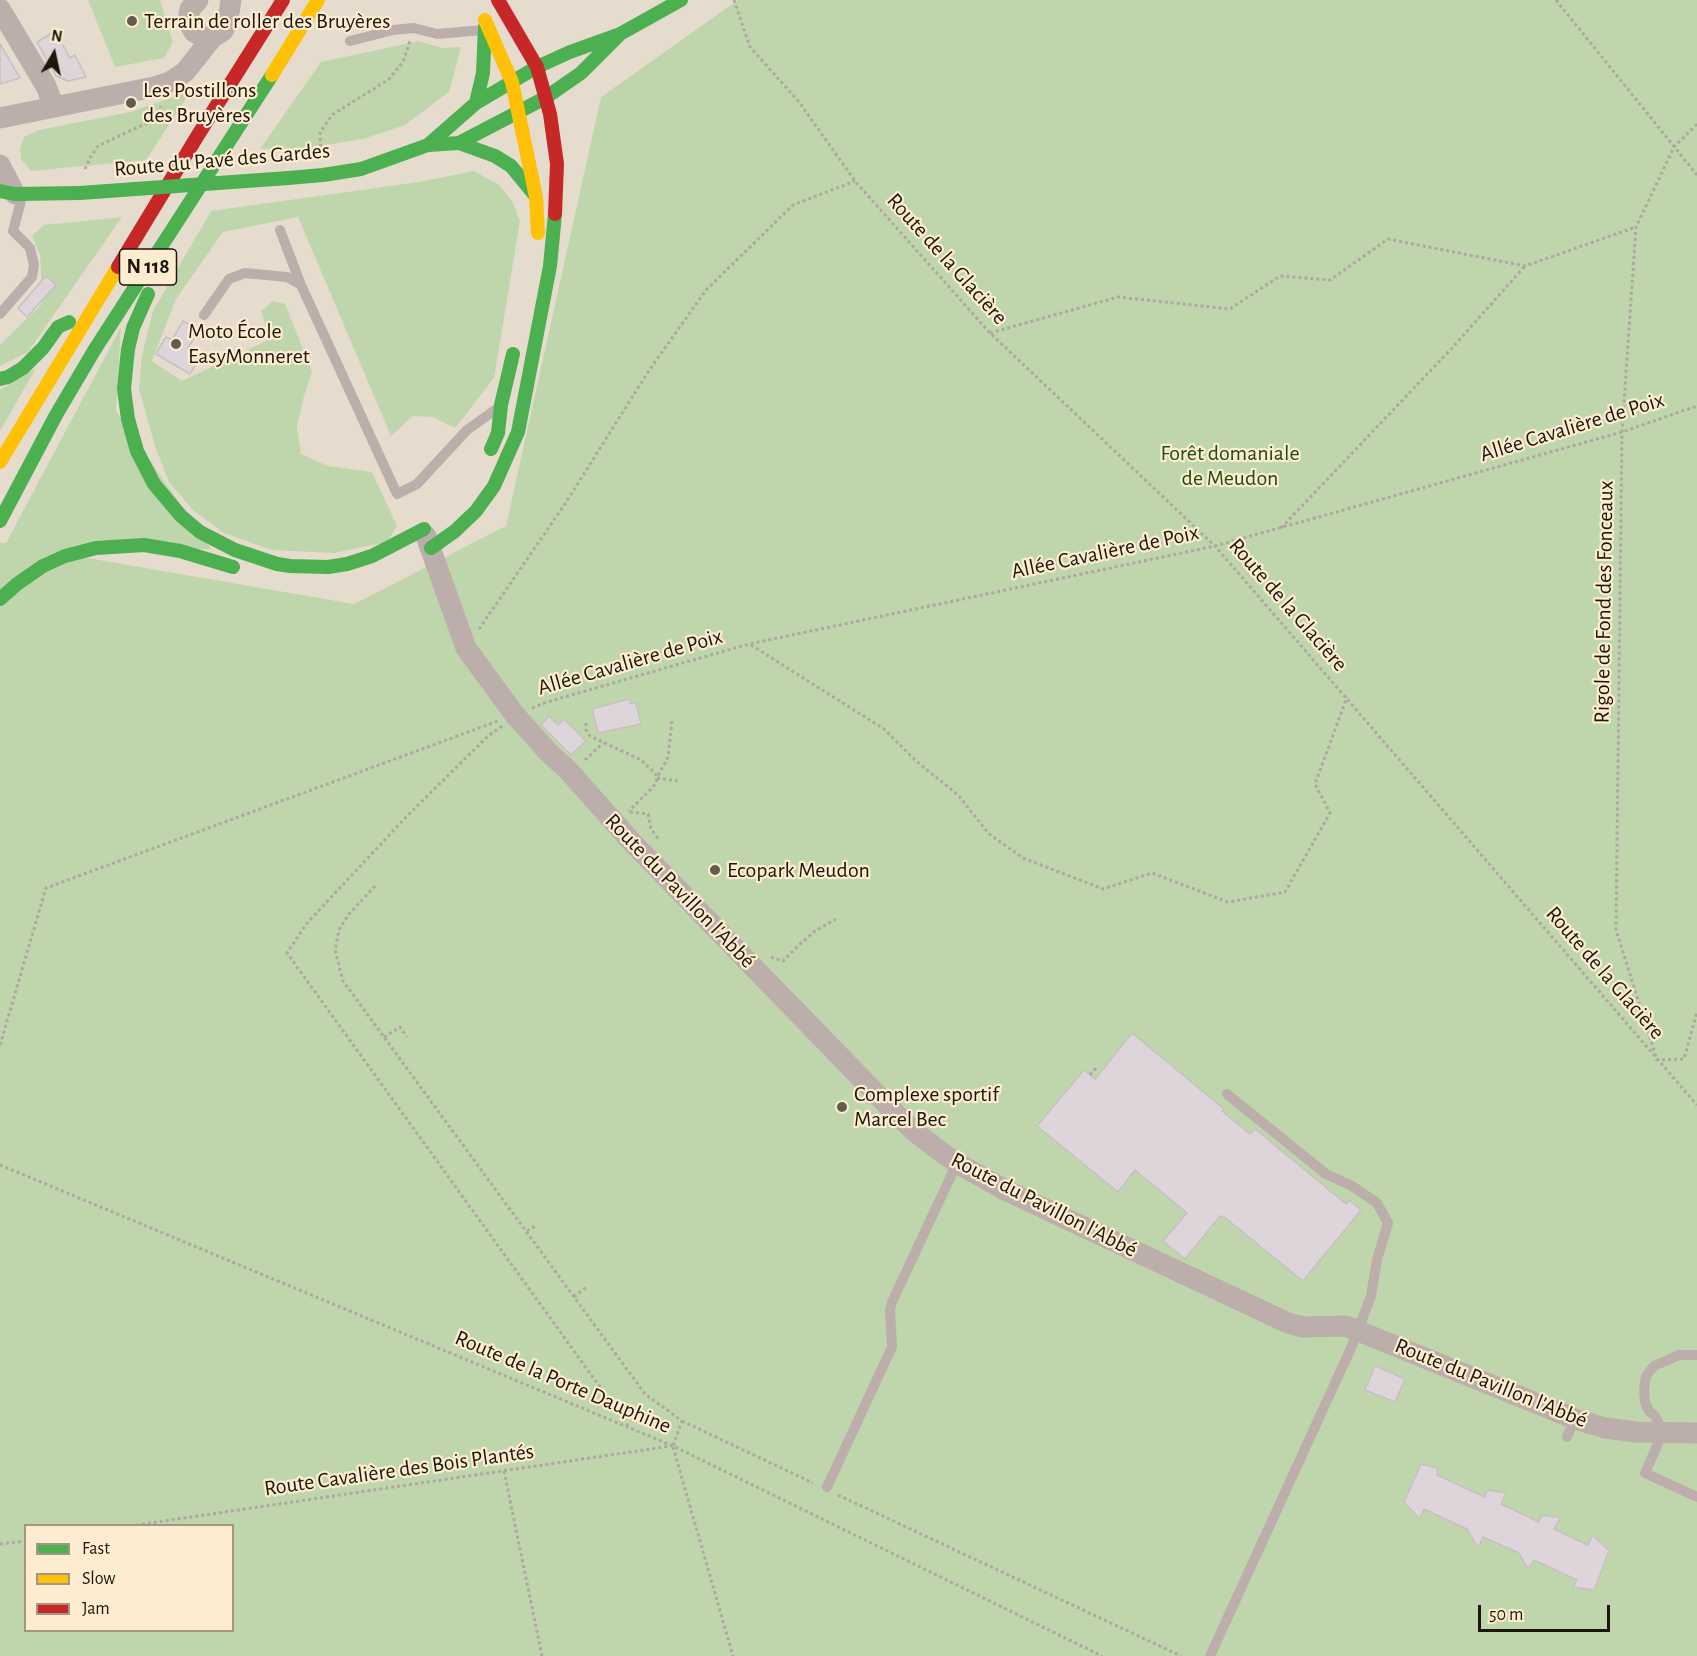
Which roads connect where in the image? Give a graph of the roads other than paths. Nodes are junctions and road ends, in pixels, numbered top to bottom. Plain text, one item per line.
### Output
1 (283, 0) edge
2 (318, 0) edge
3 (498, 0) edge
4 (681, 0) edge
5 (225, 4) edge
6 (0, 9) edge
7 (194, 17) edge
8 (485, 19) junction
9 (620, 34) junction
10 (350, 41) dead end
11 (537, 67) junction
12 (512, 82) junction
13 (546, 98) junction
14 (476, 103) junction
15 (54, 107) junction
16 (520, 111) junction
17 (0, 118) edge
18 (459, 143) junction
19 (428, 145) junction
20 (0, 165) edge
21 (9, 194) edge
22 (536, 197) junction
23 (189, 205) junction
24 (280, 230) dead end
25 (13, 231) junction
26 (0, 232) edge
27 (537, 244) dead end
28 (301, 285) junction
29 (89, 313) junction
30 (0, 314) edge
31 (204, 315) dead end
32 (515, 346) dead end
33 (0, 380) edge
34 (501, 405) junction
35 (485, 461) dead end
36 (0, 462) edge
37 (0, 521) edge
38 (427, 538) junction
39 (244, 570) dead end
40 (0, 599) edge
41 (1227, 1094) dead end
42 (957, 1163) junction
43 (1358, 1330) junction
44 (1697, 1355) edge
45 (1663, 1432) junction
46 (1697, 1433) edge
47 (825, 1488) road end
48 (1697, 1497) edge
49 (1210, 1656) edge

1 - 29 main road, N 118
2 - 23 main road, N 118
3 - 11 main road
4 - 9 main road, Route du Pavé des Gardes
5 - 7 street
6 - 15 street
7 - 15 street
8 - 10 lane
8 - 12 main road
8 - 14 main road
9 - 11 main road, Route du Pavé des Gardes
9 - 13 main road, Route du Pavé des Gardes
11 - 12 main road, Route du Pavé des Gardes
11 - 13 main road
12 - 14 main road, Route du Pavé des Gardes
12 - 16 main road
13 - 16 main road, Route du Pavé des Gardes
13 - 38 main road
14 - 19 main road, Route du Pavé des Gardes
15 - 17 street
16 - 18 main road, Route du Pavé des Gardes
16 - 22 main road
18 - 19 main road, Route du Pavé des Gardes
18 - 22 main road
19 - 21 main road, Route du Pavé des Gardes, bridge
20 - 21 street
21 - 25 lane
22 - 27 main road
23 - 37 main road, N 118
23 - 38 main road
24 - 28 lane
25 - 26 lane
25 - 30 lane
28 - 31 lane
28 - 34 lane
29 - 33 main road
29 - 36 main road, N 118
32 - 34 main road
34 - 35 main road
38 - 42 street, Route du Pavillon l'Abbé
39 - 40 main road
41 - 43 lane
42 - 43 street, Route du Pavillon l'Abbé
42 - 47 lane
43 - 45 street, Route du Pavillon l'Abbé
43 - 49 lane
44 - 45 lane
45 - 46 street, Route du Pavillon l'Abbé
45 - 48 lane

